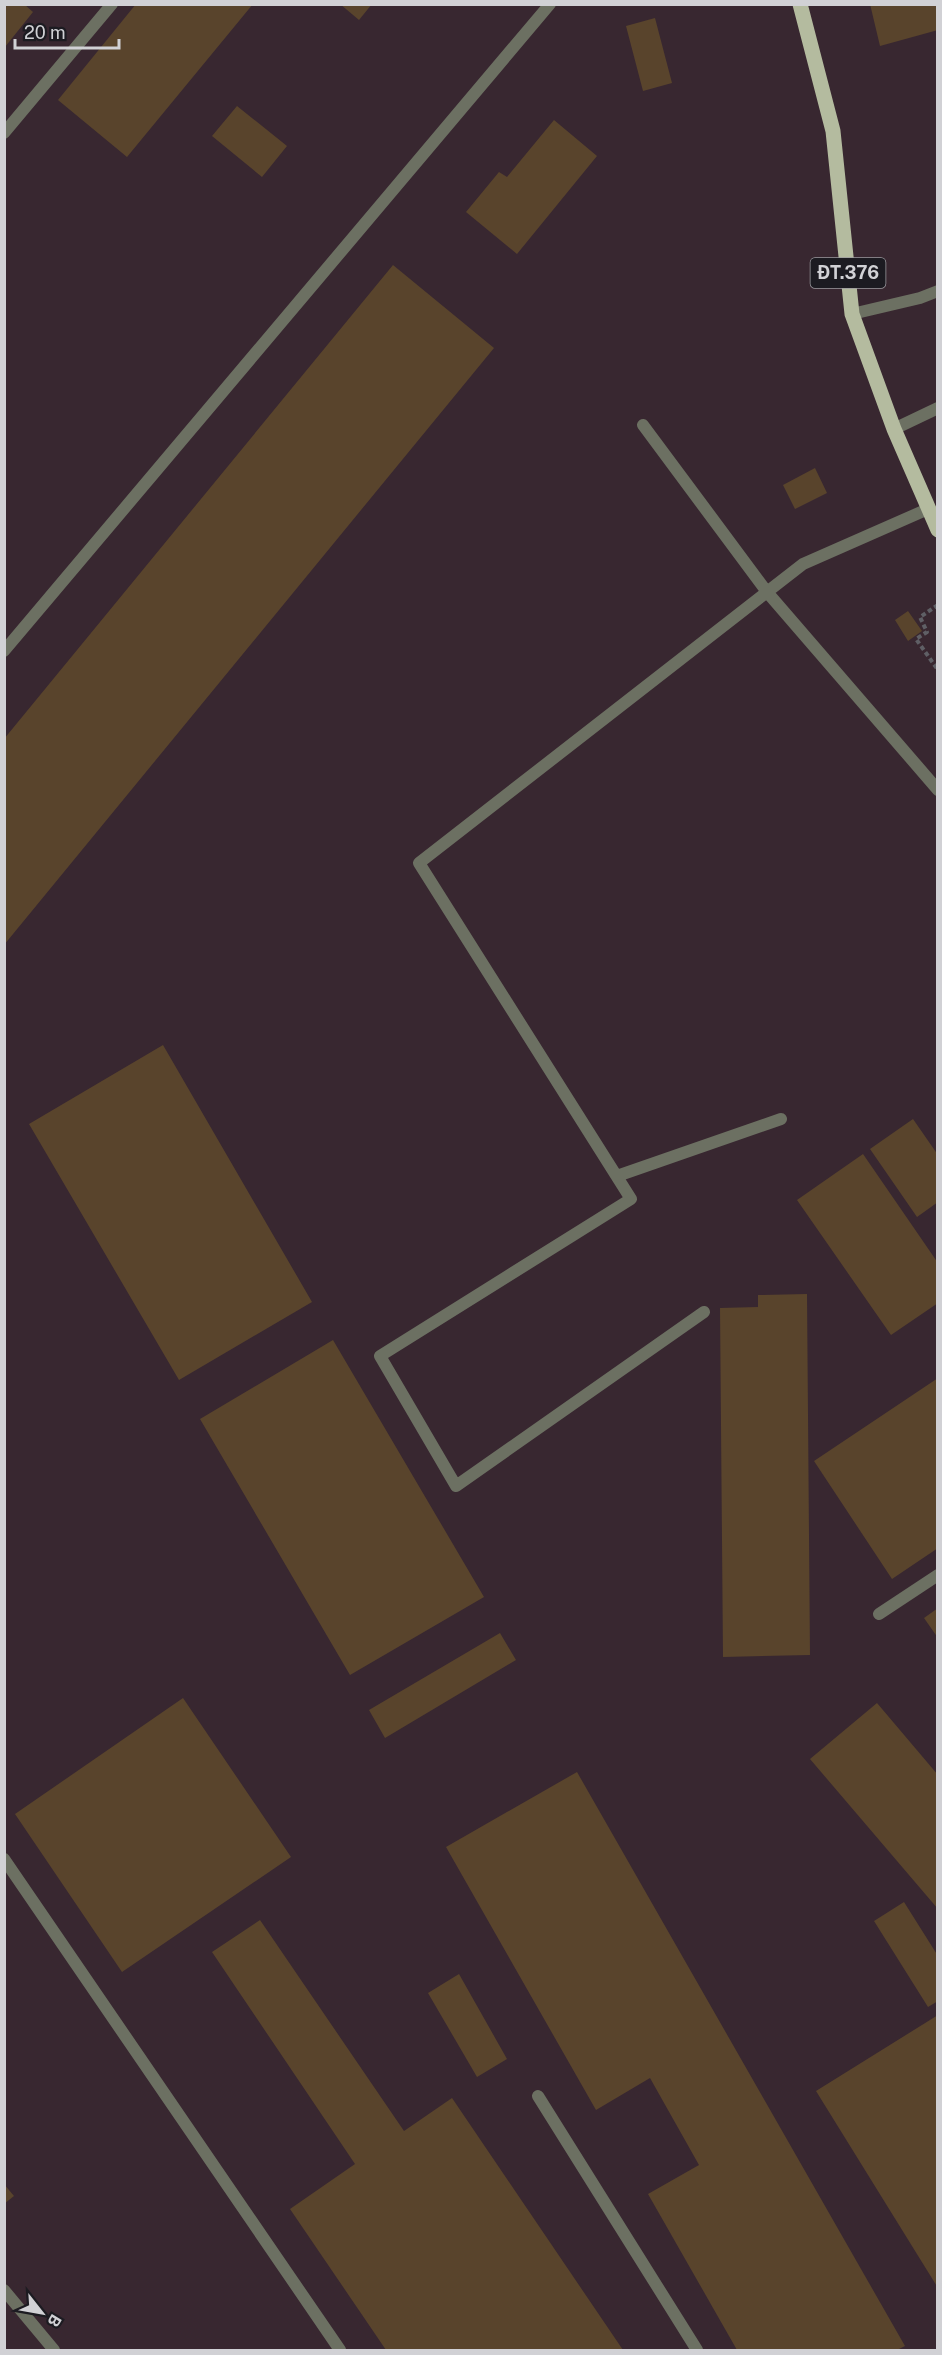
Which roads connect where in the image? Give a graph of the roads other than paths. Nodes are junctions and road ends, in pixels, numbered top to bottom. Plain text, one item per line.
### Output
1 (112, 4) edge
2 (550, 4) edge
3 (800, 4) edge
4 (4, 133) edge
5 (938, 291) edge
6 (852, 314) junction
7 (938, 408) edge
8 (643, 425) dead end
9 (894, 429) junction
10 (928, 508) junction
11 (938, 530) edge
12 (767, 592) junction
13 (4, 651) edge
14 (938, 790) edge
15 (781, 1119) dead end
16 (617, 1176) junction
17 (704, 1312) dead end
18 (938, 1575) edge
19 (879, 1614) dead end
20 (4, 1859) edge
21 (538, 2096) dead end
22 (4, 2290) edge
23 (54, 2350) edge
24 (340, 2350) edge
25 (697, 2350) edge

1 - 4 lane
2 - 13 lane
3 - 6 main road, ĐT.376
5 - 6 lane
6 - 9 main road, ĐT.376
7 - 9 lane
8 - 12 lane
9 - 10 main road, ĐT.376
10 - 11 main road, ĐT.376
10 - 12 lane
12 - 14 lane
12 - 16 lane
15 - 16 lane
16 - 17 lane
18 - 19 lane
20 - 24 lane
21 - 25 lane
22 - 23 lane

